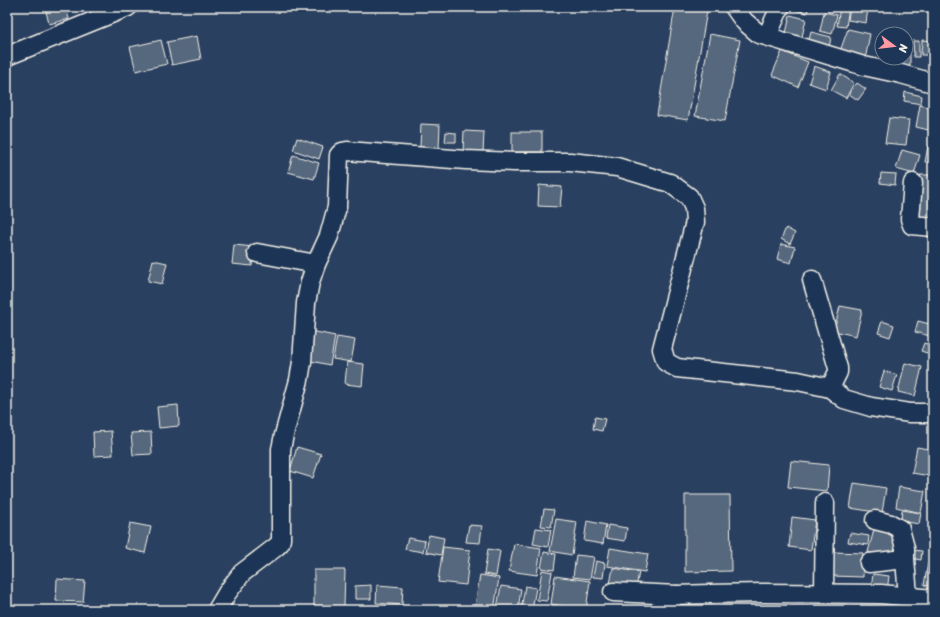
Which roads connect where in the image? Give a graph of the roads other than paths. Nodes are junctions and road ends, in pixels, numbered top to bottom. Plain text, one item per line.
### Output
1 (128, 7) edge
2 (734, 7) edge
3 (780, 7) edge
4 (767, 36) junction
5 (7, 56) edge
6 (933, 83) edge
7 (912, 183) dead end
8 (933, 227) edge
9 (256, 253) dead end
10 (316, 264) junction
11 (812, 280) dead end
12 (830, 388) junction
13 (933, 413) edge
14 (825, 502) dead end
15 (875, 520) dead end
16 (905, 559) junction
17 (869, 563) dead end
18 (613, 592) dead end
19 (824, 593) junction
20 (677, 595) junction
21 (908, 596) junction
22 (933, 599) edge
23 (217, 610) edge
24 (660, 610) edge

1 - 5 street
2 - 4 street
3 - 4 street
4 - 6 street
7 - 8 street
9 - 10 street
10 - 12 street
10 - 23 street
11 - 12 street
12 - 13 street
14 - 19 street
15 - 16 street
16 - 17 street
16 - 21 street
18 - 20 street
19 - 20 street
19 - 21 street
20 - 24 street
21 - 22 street

